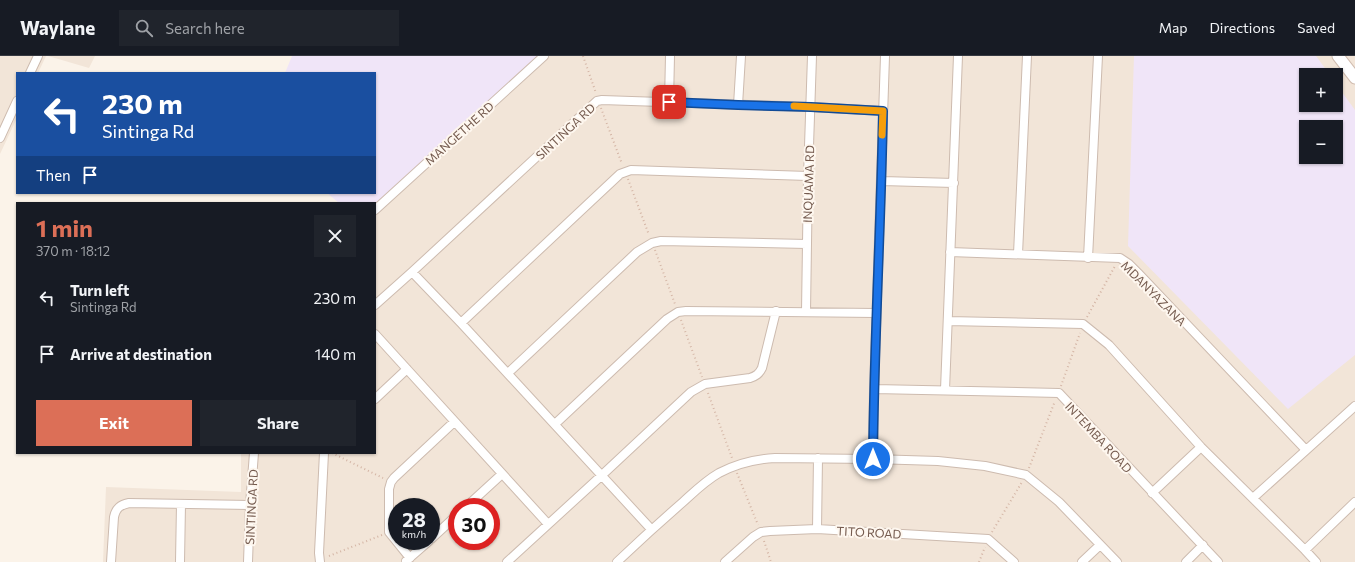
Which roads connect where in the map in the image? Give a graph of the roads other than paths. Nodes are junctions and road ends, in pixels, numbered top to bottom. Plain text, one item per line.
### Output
1 (38, 56) edge
2 (544, 56) edge
3 (670, 56) edge
4 (741, 56) edge
5 (812, 56) edge
6 (885, 56) edge
7 (958, 56) edge
8 (1027, 56) edge
9 (1098, 56) edge
10 (1338, 56) edge
11 (30, 72) edge
12 (1355, 78) edge
13 (669, 102) junction
14 (16, 103) edge
15 (738, 105) junction
16 (811, 107) junction
17 (883, 111) junction
18 (0, 138) edge
19 (808, 176) junction
20 (882, 181) junction
21 (954, 183) junction
22 (376, 209) edge
23 (806, 244) junction
24 (950, 252) junction
25 (1018, 254) junction
26 (1088, 258) junction
27 (412, 272) junction
28 (376, 304) edge
29 (776, 311) junction
30 (806, 312) junction
31 (876, 313) junction
32 (948, 321) junction
33 (461, 323) junction
34 (376, 335) edge
35 (407, 369) junction
36 (508, 373) junction
37 (874, 389) junction
38 (945, 390) junction
39 (376, 399) edge
40 (1355, 406) edge
41 (454, 422) junction
42 (555, 424) junction
43 (1201, 446) junction
44 (1306, 450) junction
45 (254, 454) edge
46 (324, 454) edge
47 (818, 458) junction
48 (873, 459) junction
49 (502, 474) junction
50 (601, 476) junction
51 (1152, 493) junction
52 (476, 498) edge
53 (1254, 498) junction
54 (1355, 502) edge
55 (181, 504) junction
56 (250, 505) junction
57 (448, 523) edge
58 (548, 524) junction
59 (651, 529) junction
60 (817, 529) junction
61 (440, 531) edge
62 (1100, 545) junction
63 (1203, 545) junction
64 (419, 550) edge
65 (1305, 550) junction
66 (408, 560) edge
67 (319, 561) edge
68 (111, 562) edge
69 (180, 562) edge
70 (248, 562) edge
71 (507, 562) edge
72 (617, 562) edge
73 (725, 562) edge
74 (1014, 562) edge
75 (1082, 562) edge
76 (1117, 562) edge
77 (1186, 562) edge
78 (1218, 562) edge
79 (1316, 562) edge

1 - 11 street
2 - 22 street, MANGETHE RD
3 - 13 street
4 - 15 street
5 - 16 street, INQUAMA RD
6 - 17 street
7 - 21 street
8 - 25 street
9 - 26 street
10 - 12 street
13 - 15 street, SINTINGA RD
13 - 27 street, SINTINGA RD
14 - 18 street
15 - 16 street, SINTINGA RD
16 - 17 street, SINTINGA RD
16 - 19 street, INQUAMA RD
17 - 20 street
19 - 23 street, INQUAMA RD
19 - 33 street
20 - 21 street
20 - 31 street
21 - 24 street
23 - 30 street, INQUAMA RD
23 - 36 street
24 - 25 street, MDANYAZANA
24 - 32 street
25 - 26 street, MDANYAZANA
26 - 44 street, MDANYAZANA
27 - 28 street, SINTINGA RD
27 - 33 street
29 - 30 street
29 - 42 street
29 - 50 street
30 - 31 street
31 - 37 street
32 - 38 street
32 - 43 street
33 - 36 street
34 - 35 street
35 - 39 street
35 - 41 street
36 - 42 street
37 - 38 street, INTEMBA ROAD
37 - 48 street
38 - 51 street, INTEMBA ROAD
40 - 44 street
41 - 49 street
41 - 66 street
42 - 50 street
43 - 51 street
43 - 53 street
44 - 53 street
45 - 56 street, SINTINGA RD
46 - 67 street
47 - 48 street
47 - 59 street
47 - 60 street
48 - 62 street
49 - 52 street
49 - 58 street
50 - 58 street
50 - 59 street
51 - 63 street, INTEMBA ROAD
53 - 65 street
54 - 65 street
55 - 56 street
55 - 68 street
55 - 69 street
56 - 70 street, SINTINGA RD
57 - 61 street
58 - 71 street
59 - 72 street
60 - 73 street, TITO ROAD
60 - 74 street, TITO ROAD
62 - 75 street
62 - 76 street
63 - 77 street
63 - 78 street, INTEMBA ROAD
64 - 66 street
65 - 79 street

